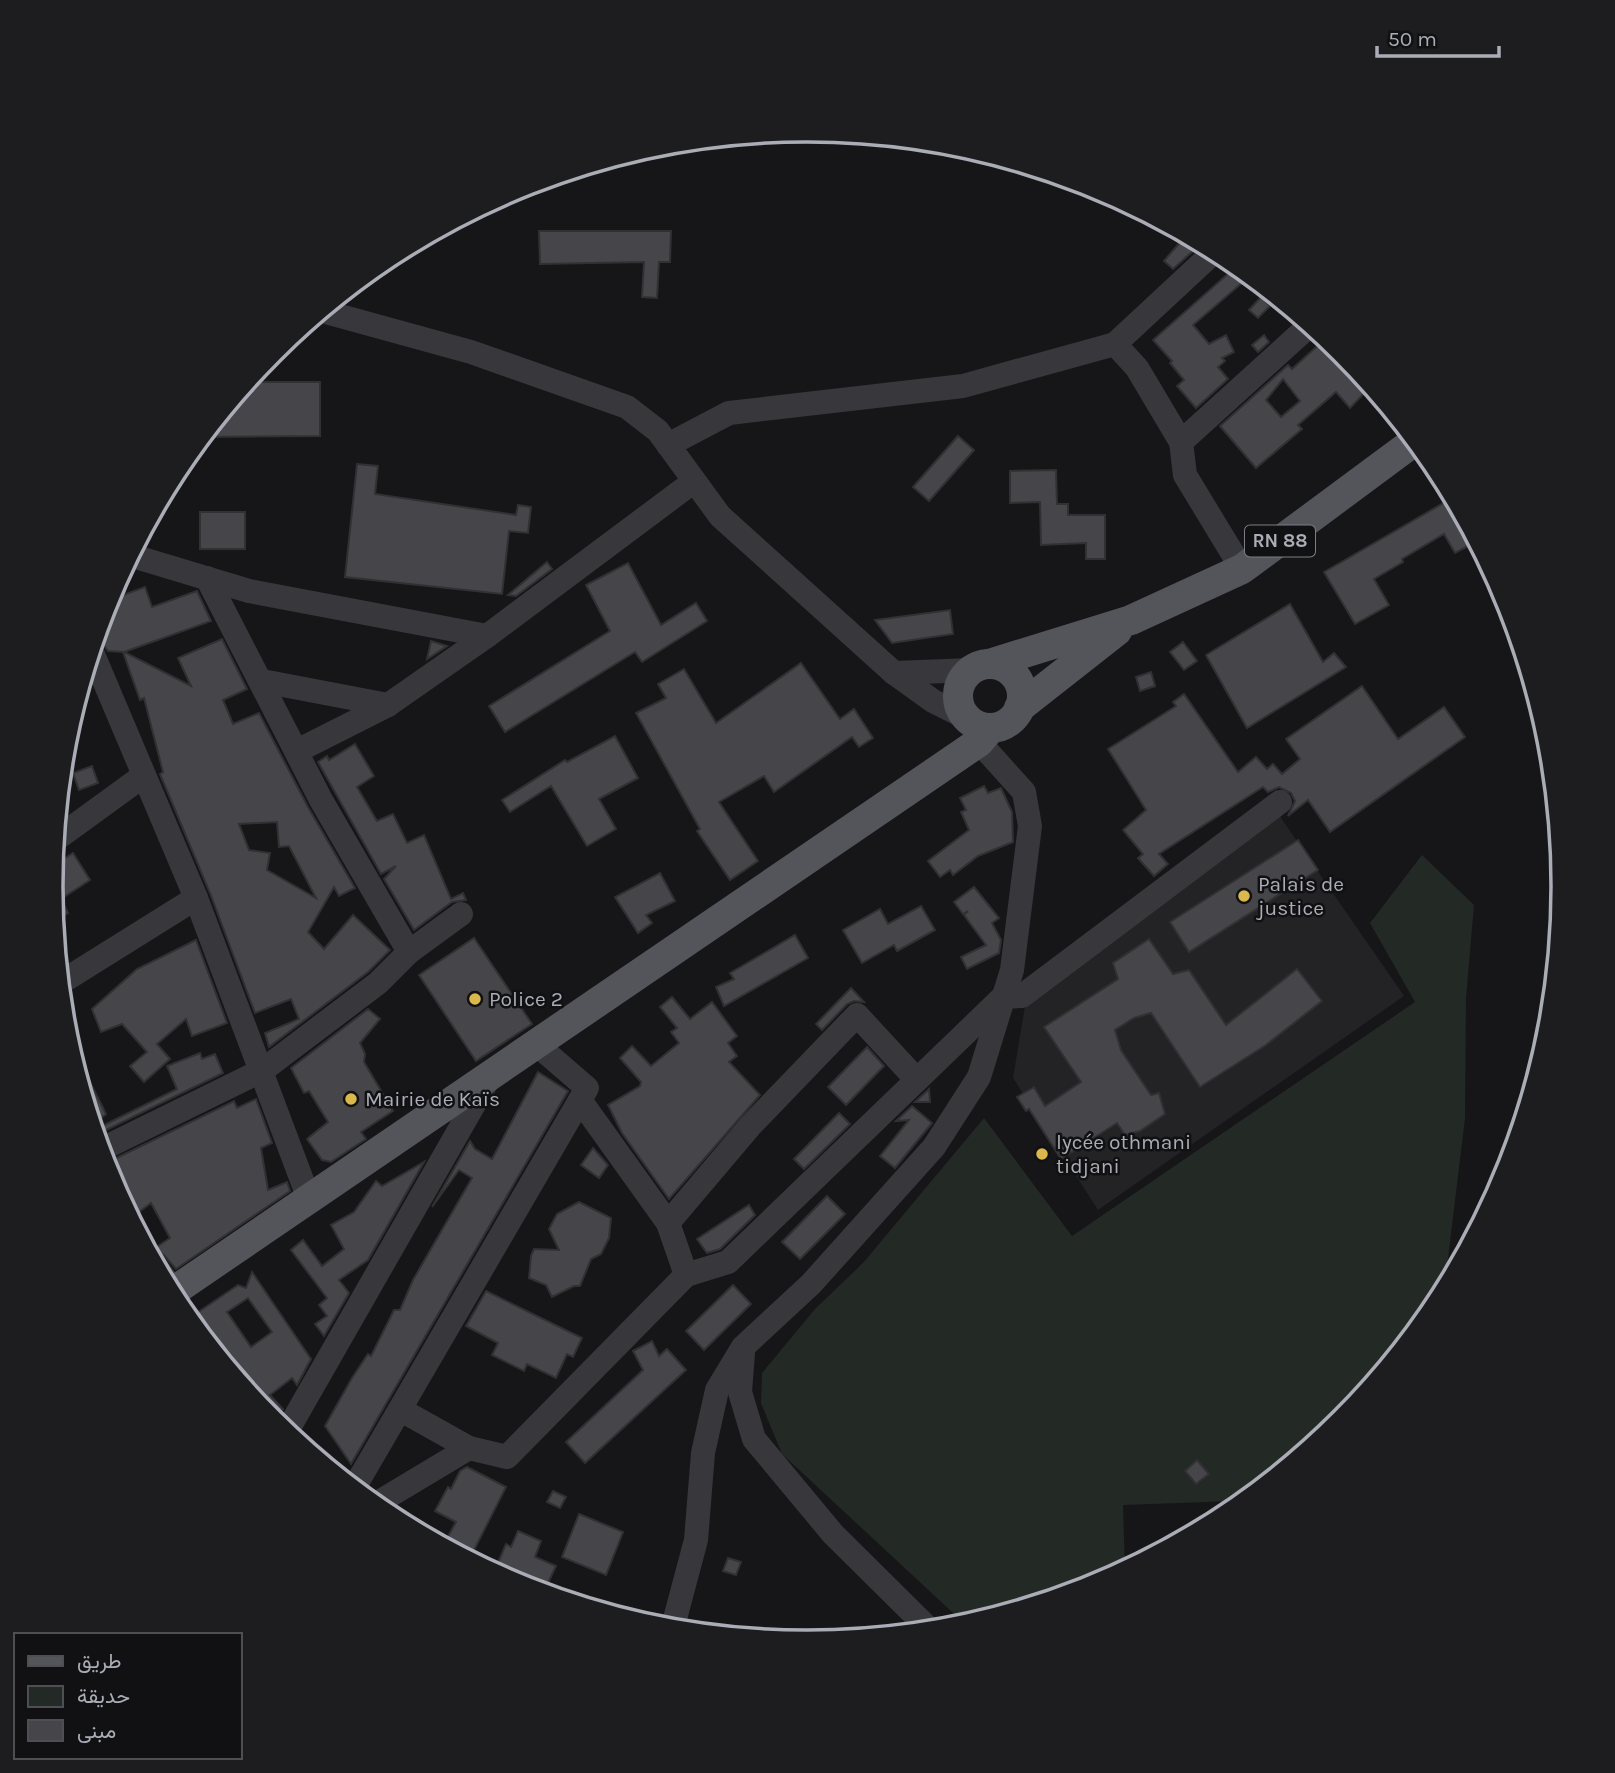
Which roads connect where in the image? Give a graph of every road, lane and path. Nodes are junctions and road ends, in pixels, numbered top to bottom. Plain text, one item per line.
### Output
1 (1207, 258) edge
2 (333, 314) edge
3 (1303, 331) edge
4 (1115, 344) junction
5 (1181, 442) junction
6 (668, 445) junction
7 (1408, 446) edge
8 (693, 482) junction
9 (139, 558) edge
10 (1242, 569) junction
11 (207, 578) junction
12 (1131, 620) junction
13 (486, 636) junction
14 (97, 665) edge
15 (980, 667) junction
16 (894, 673) junction
17 (262, 681) junction
18 (388, 705) junction
19 (1019, 708) junction
20 (979, 729) junction
21 (297, 751) junction
22 (143, 776) junction
23 (1280, 802) dead end
24 (65, 832) edge
25 (196, 898) junction
26 (461, 915) dead end
27 (409, 952) junction
28 (68, 978) edge
29 (1003, 997) junction
30 (536, 1044) junction
31 (263, 1070) junction
32 (489, 1077) junction
33 (917, 1080) junction
34 (580, 1100) junction
35 (110, 1145) edge
36 (309, 1199) junction
37 (668, 1223) junction
38 (686, 1275) junction
39 (175, 1279) edge
40 (743, 1347) junction
41 (401, 1410) junction
42 (292, 1423) edge
43 (469, 1448) junction
44 (359, 1480) edge
45 (384, 1499) edge
46 (675, 1619) edge
47 (922, 1622) edge

1 - 4 street
2 - 6 street
3 - 5 street
4 - 5 street
4 - 6 street
5 - 10 street
6 - 8 street
7 - 10 main road, RN 88
8 - 13 street
8 - 16 street
9 - 11 street
10 - 12 main road, RN 88
11 - 13 street
11 - 17 street
12 - 15 main road, RN 88
12 - 19 main road, RN 88
13 - 18 street
14 - 22 street
15 - 16 street
15 - 19 main road
15 - 20 main road
16 - 20 street
17 - 18 street
17 - 21 street
18 - 21 street
19 - 20 main road
20 - 29 street
20 - 30 main road
21 - 27 street
22 - 24 street
22 - 25 street
23 - 29 street
25 - 28 street
25 - 31 street
26 - 27 street
27 - 31 street
29 - 33 street
29 - 40 street
30 - 32 main road
30 - 34 street
31 - 35 street
31 - 36 street
32 - 36 main road
32 - 42 street
33 - 37 street
33 - 38 street
34 - 37 street
34 - 41 street
36 - 39 main road
37 - 38 street
38 - 43 street
40 - 46 street
40 - 47 street
41 - 43 street
41 - 44 street
43 - 45 street

